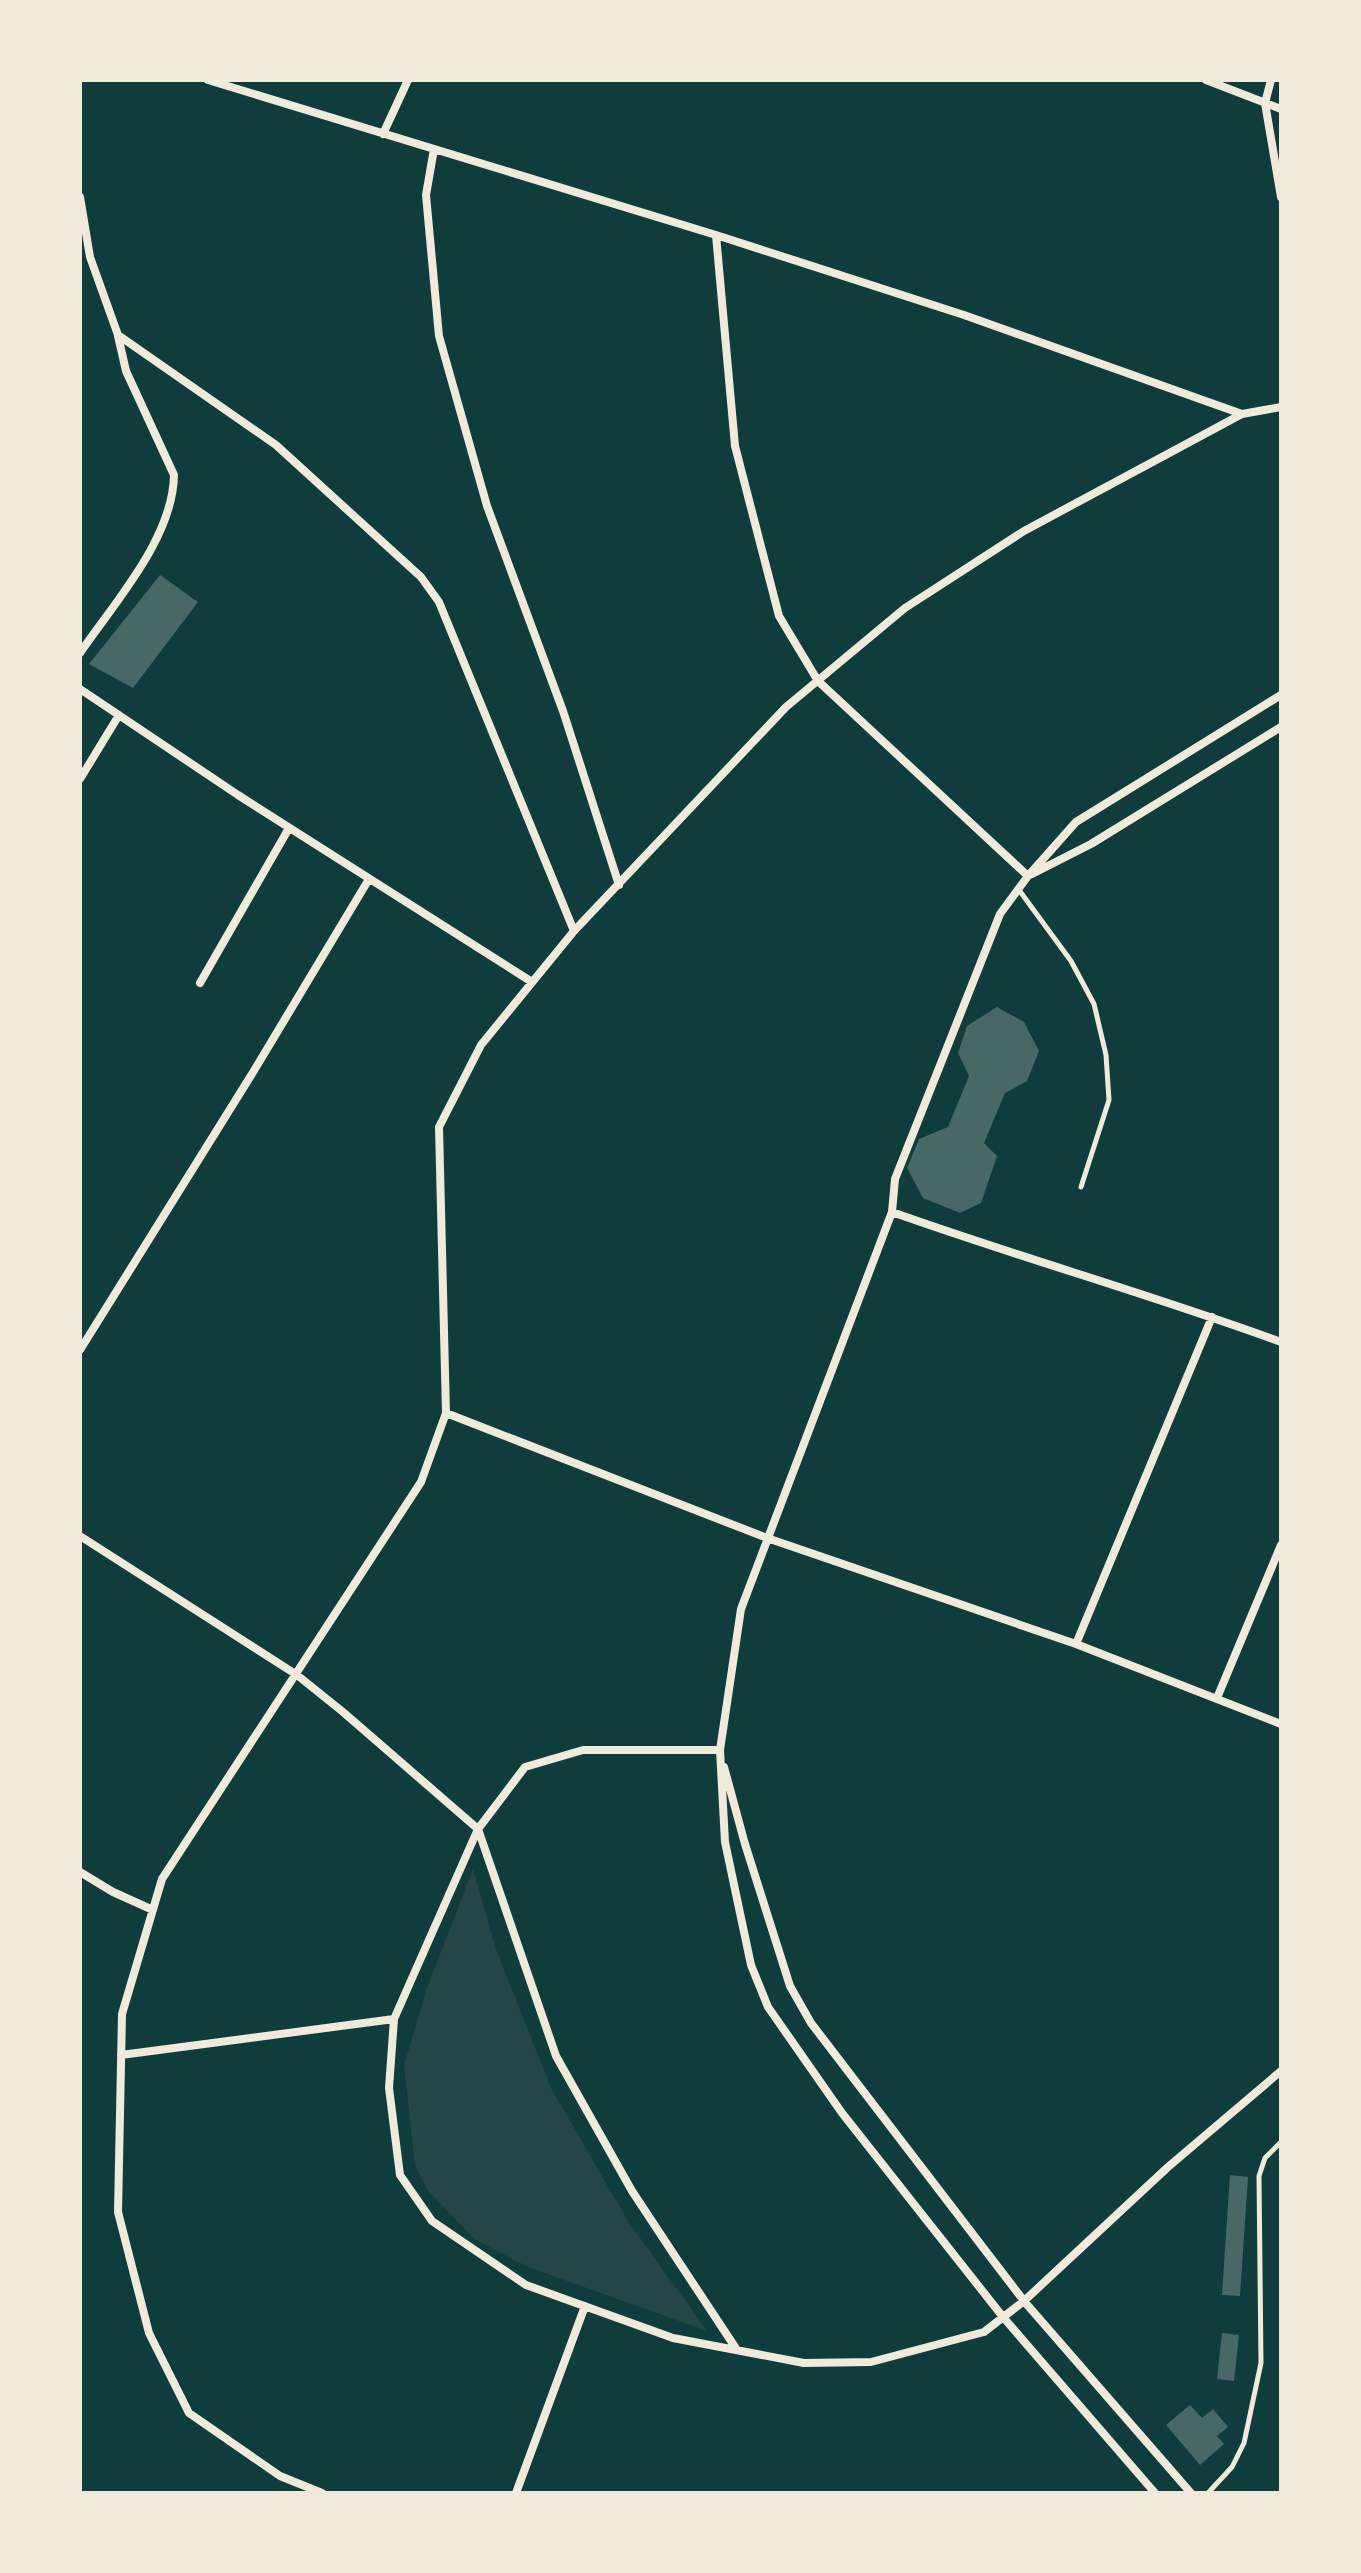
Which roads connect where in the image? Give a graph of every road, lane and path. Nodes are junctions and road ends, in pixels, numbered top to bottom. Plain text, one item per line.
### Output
1 (208, 80) edge
2 (408, 80) edge
3 (1206, 80) edge
4 (1271, 80) edge
5 (1265, 103) junction
6 (1281, 109) edge
7 (383, 134) junction
8 (434, 149) junction
9 (80, 197) edge
10 (1281, 197) edge
11 (716, 235) junction
12 (90, 257) junction
13 (80, 258) edge
14 (118, 335) junction
15 (1281, 407) edge
16 (1242, 414) junction
17 (80, 653) edge
18 (818, 681) junction
19 (80, 689) edge
20 (1281, 695) edge
21 (119, 715) junction
22 (1281, 727) edge
23 (80, 779) edge
24 (289, 828) junction
25 (1028, 876) junction
26 (369, 879) junction
27 (619, 885) junction
28 (1018, 889) junction
29 (574, 931) junction
30 (532, 982) junction
31 (200, 983) dead end
32 (1081, 1187) dead end
33 (892, 1212) junction
34 (1212, 1317) junction
35 (1281, 1342) edge
36 (80, 1350) edge
37 (446, 1413) junction
38 (80, 1536) edge
39 (767, 1538) junction
40 (1281, 1545) edge
41 (1076, 1644) junction
42 (297, 1675) junction
43 (1217, 1698) junction
44 (1281, 1724) edge
45 (720, 1750) junction
46 (478, 1829) junction
47 (80, 1872) edge
48 (153, 1910) junction
49 (394, 2019) junction
50 (121, 2055) junction
51 (1281, 2071) edge
52 (1281, 2142) edge
53 (1024, 2301) junction
54 (585, 2306) junction
55 (1003, 2317) junction
56 (737, 2350) junction
57 (322, 2493) edge
58 (516, 2493) edge
59 (1155, 2493) edge
60 (1191, 2493) edge
61 (1208, 2493) edge

1 - 7 street
2 - 7 street
3 - 5 street
4 - 5 street
5 - 6 street
5 - 10 street
7 - 8 street
8 - 11 street
8 - 27 street
9 - 12 street
11 - 16 street
11 - 18 street
12 - 13 street
12 - 14 street
14 - 17 street
14 - 29 street
15 - 16 street
16 - 18 street
18 - 25 street
18 - 27 street
19 - 21 street
20 - 25 street
21 - 23 street
21 - 24 street
22 - 25 street
24 - 26 street
24 - 31 street
25 - 28 street
26 - 30 street
26 - 36 street
27 - 29 street
28 - 32 lane
28 - 33 street
29 - 30 street
30 - 37 street
33 - 34 street
33 - 39 street
34 - 35 street
34 - 41 street
37 - 39 street
37 - 42 street
38 - 42 street
39 - 41 street
39 - 45 street
40 - 43 street
41 - 43 street
42 - 46 street
42 - 48 street
43 - 44 street
45 - 46 street
45 - 53 street
45 - 55 street
46 - 49 street
46 - 56 street
47 - 48 street
48 - 50 street
49 - 50 street
49 - 54 street
50 - 57 street
51 - 53 street
52 - 61 lane
53 - 55 street
53 - 60 street
54 - 56 street
54 - 58 street
55 - 56 street
55 - 59 street

